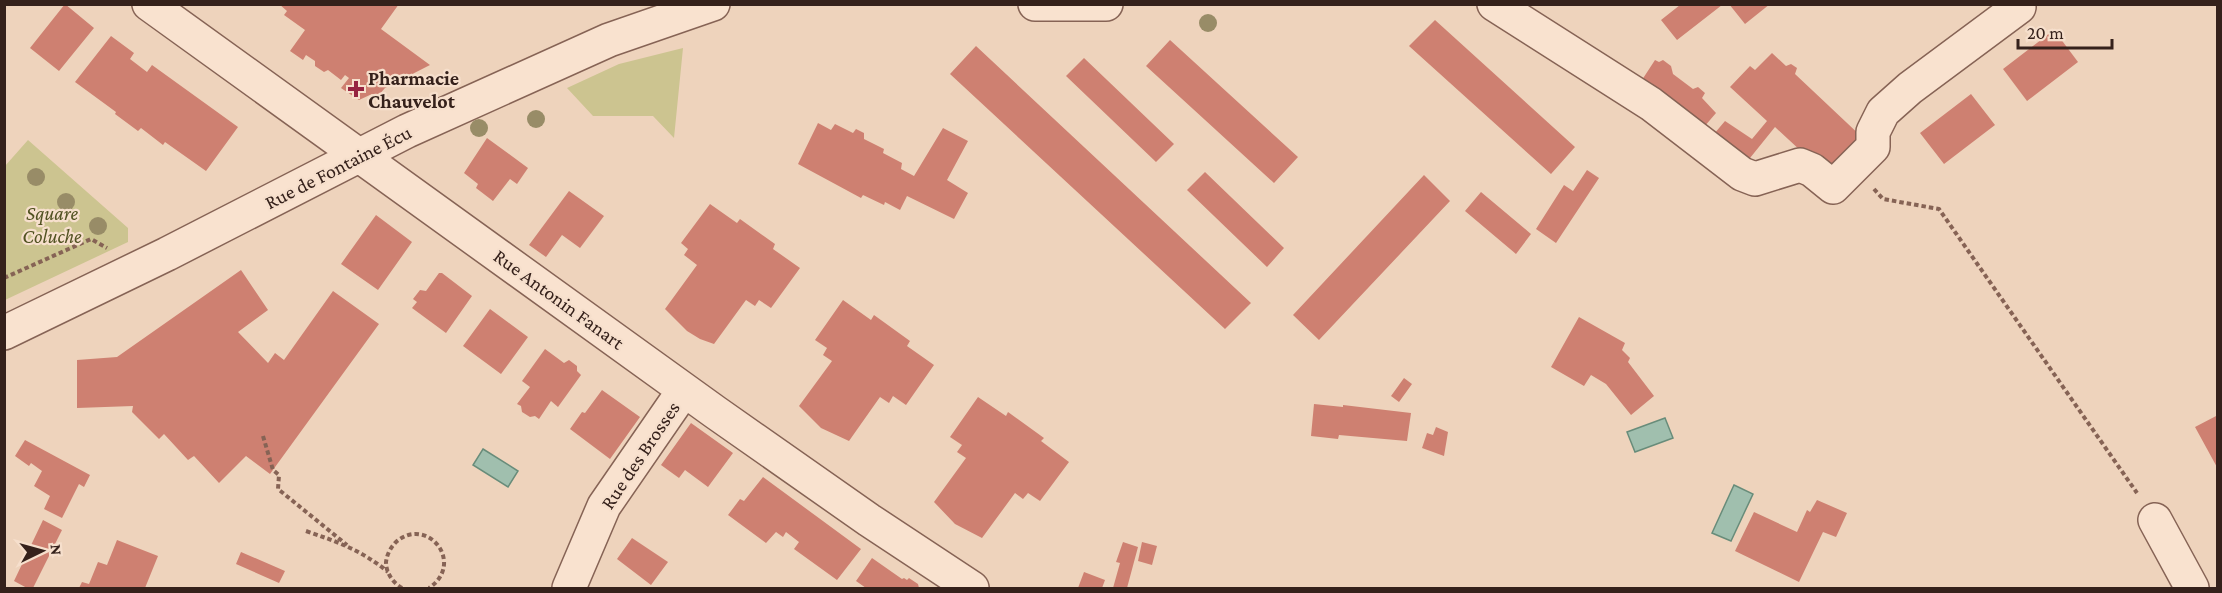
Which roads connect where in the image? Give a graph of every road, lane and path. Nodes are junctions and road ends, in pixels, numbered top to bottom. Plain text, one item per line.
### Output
1 (149, 4) edge
2 (712, 4) edge
3 (1035, 4) edge
4 (1106, 4) edge
5 (1494, 4) edge
6 (1094, 5) edge
7 (2019, 7) dead end
8 (357, 155) junction
9 (1854, 166) junction
10 (117, 252) dead end
11 (4, 278) edge
12 (4, 333) edge
13 (684, 390) junction
14 (262, 436) dead end
15 (2155, 520) joint
16 (306, 531) dead end
17 (347, 545) junction
18 (388, 572) junction
19 (402, 588) edge
20 (429, 588) edge
21 (570, 588) edge
22 (972, 588) edge
23 (2192, 588) edge

1 - 8 street, Rue Antonin Fanart
2 - 8 street, Rue de Fontaine Écu
3 - 6 street
4 - 6 street
5 - 9 street
7 - 9 street
8 - 12 street, Rue de Fontaine Écu
8 - 13 street, Rue Antonin Fanart
9 - 15 path
10 - 11 path
13 - 21 street, Rue des Brosses
13 - 22 street, Rue Antonin Fanart
14 - 17 path
15 - 23 street
16 - 17 path
17 - 18 path
18 - 19 path
18 - 20 path

